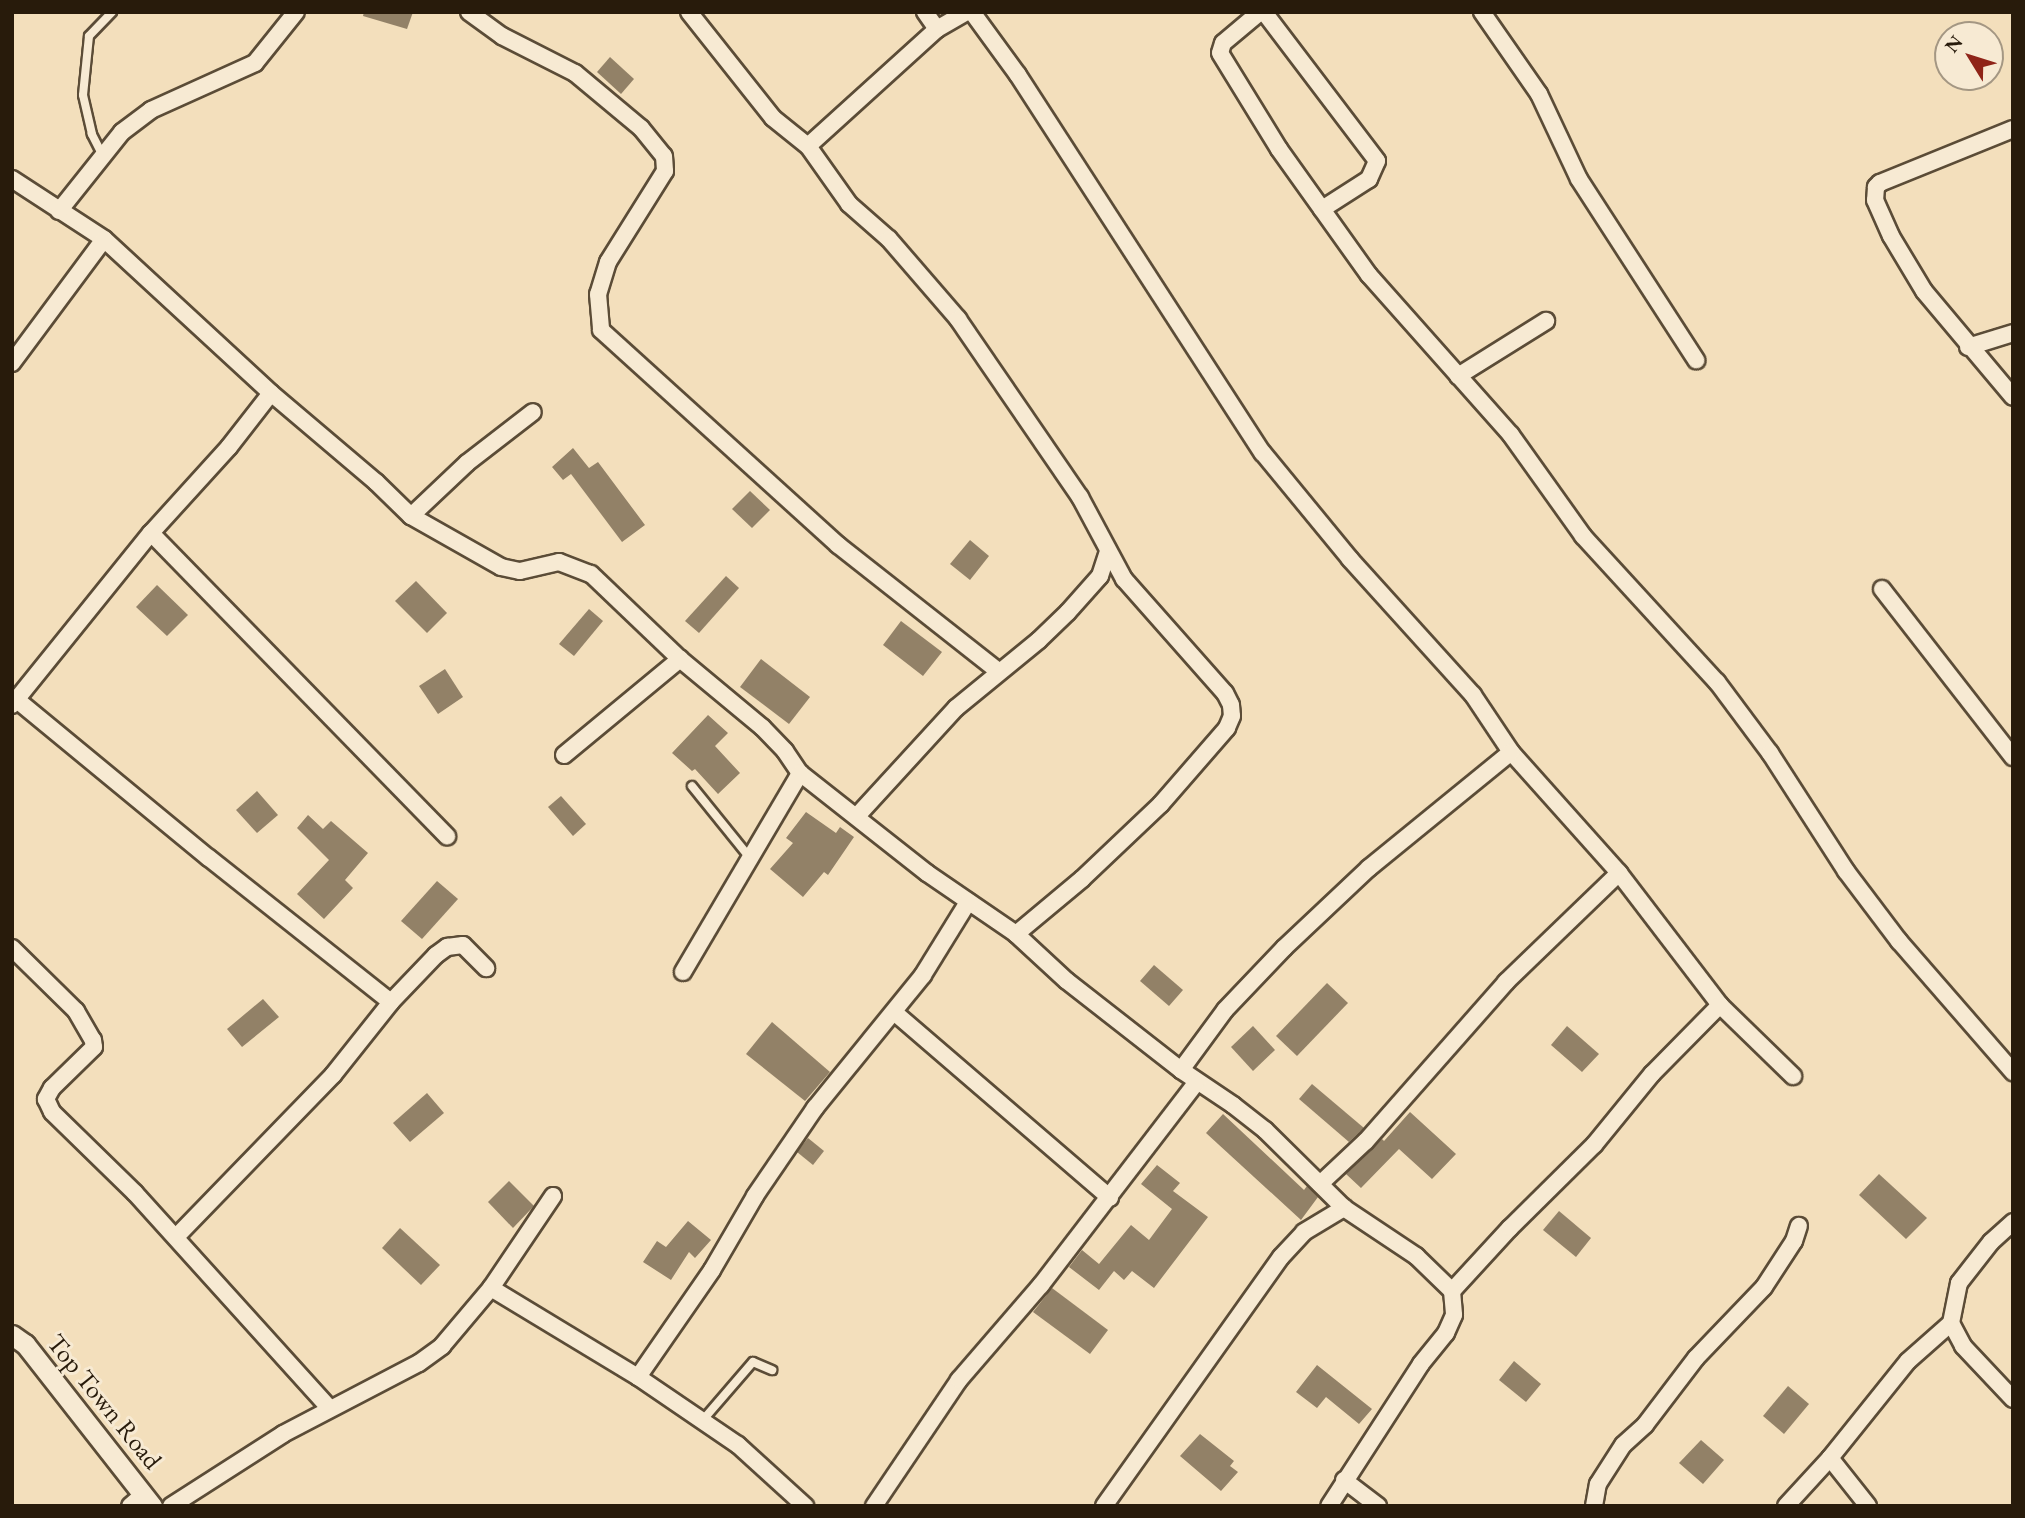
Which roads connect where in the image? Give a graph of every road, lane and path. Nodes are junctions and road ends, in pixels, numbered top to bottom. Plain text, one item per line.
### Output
1 (112, 12) edge
2 (296, 12) edge
3 (469, 12) edge
4 (689, 12) edge
5 (925, 12) edge
6 (966, 12) edge
7 (972, 12) edge
8 (1262, 12) edge
9 (1482, 12) edge
10 (937, 29) junction
11 (2013, 129) edge
12 (808, 146) junction
13 (103, 156) junction
14 (12, 179) edge
15 (1322, 209) junction
16 (60, 211) junction
17 (104, 239) junction
18 (1546, 321) dead end
19 (2013, 333) edge
20 (1968, 347) junction
21 (1696, 360) dead end
22 (12, 363) edge
23 (1458, 376) junction
24 (271, 393) junction
25 (2013, 397) edge
26 (533, 412) dead end
27 (411, 516) junction
28 (151, 533) junction
29 (1108, 552) junction
30 (1882, 589) dead end
31 (680, 659) junction
32 (998, 671) junction
33 (14, 702) edge
34 (1511, 752) junction
35 (564, 755) dead end
36 (2013, 757) edge
37 (800, 773) junction
38 (692, 786) dead end
39 (858, 816) junction
40 (447, 836) dead end
41 (750, 858) junction
42 (1619, 873) junction
43 (968, 902) junction
44 (1016, 934) junction
45 (12, 948) edge
46 (486, 968) dead end
47 (683, 972) dead end
48 (391, 1002) junction
49 (1720, 1005) junction
50 (894, 1012) junction
51 (1181, 1070) junction
52 (2013, 1072) edge
53 (1794, 1076) dead end
54 (1197, 1082) junction
55 (1320, 1184) junction
56 (552, 1196) dead end
57 (1110, 1198) junction
58 (1345, 1208) junction
59 (2013, 1222) edge
60 (1799, 1226) dead end
61 (176, 1237) junction
62 (491, 1289) junction
63 (1452, 1291) junction
64 (1951, 1323) junction
65 (16, 1344) edge
66 (772, 1370) dead end
67 (638, 1377) junction
68 (2013, 1399) edge
69 (329, 1408) junction
70 (702, 1421) junction
71 (1830, 1458) junction
72 (1344, 1480) junction
73 (142, 1502) edge
74 (171, 1506) edge
75 (805, 1506) edge
76 (874, 1506) edge
77 (1104, 1506) edge
78 (1329, 1506) edge
79 (1378, 1506) edge
80 (1594, 1506) edge
81 (1786, 1506) edge
82 (1868, 1506) edge

1 - 13 lane
2 - 13 street
3 - 32 street
4 - 12 street
5 - 10 street
6 - 10 street
7 - 34 street
8 - 15 street
8 - 15 street
9 - 21 street
10 - 12 street
11 - 20 street
12 - 29 street
13 - 16 street
14 - 16 street
15 - 23 street
16 - 17 street
17 - 22 street
17 - 24 street
18 - 23 street
19 - 20 street
20 - 25 street
23 - 52 street
24 - 27 street
24 - 28 street
26 - 27 street
27 - 31 street
28 - 33 street
28 - 40 street
29 - 32 street
29 - 44 street
30 - 36 street
31 - 35 street
31 - 37 street
32 - 39 street
33 - 48 street
34 - 42 street
34 - 51 street
37 - 39 street
37 - 41 street
38 - 41 lane
39 - 43 street
41 - 47 street
42 - 49 street
42 - 55 street
43 - 44 street
43 - 50 street
44 - 51 street
45 - 61 street
46 - 48 street
48 - 61 street
49 - 53 street
49 - 63 street
50 - 57 street
50 - 67 street
51 - 54 street
54 - 55 street
54 - 57 street
55 - 58 street
56 - 62 street
57 - 76 street
58 - 63 street
58 - 77 street
59 - 64 street
60 - 80 street
61 - 69 street
62 - 67 street
62 - 69 street
63 - 72 street
64 - 68 street
64 - 71 street
65 - 73 street, Top Town Road
66 - 70 lane
67 - 70 street
69 - 74 street
70 - 75 street
71 - 81 street
71 - 82 street
72 - 78 street
72 - 79 street

